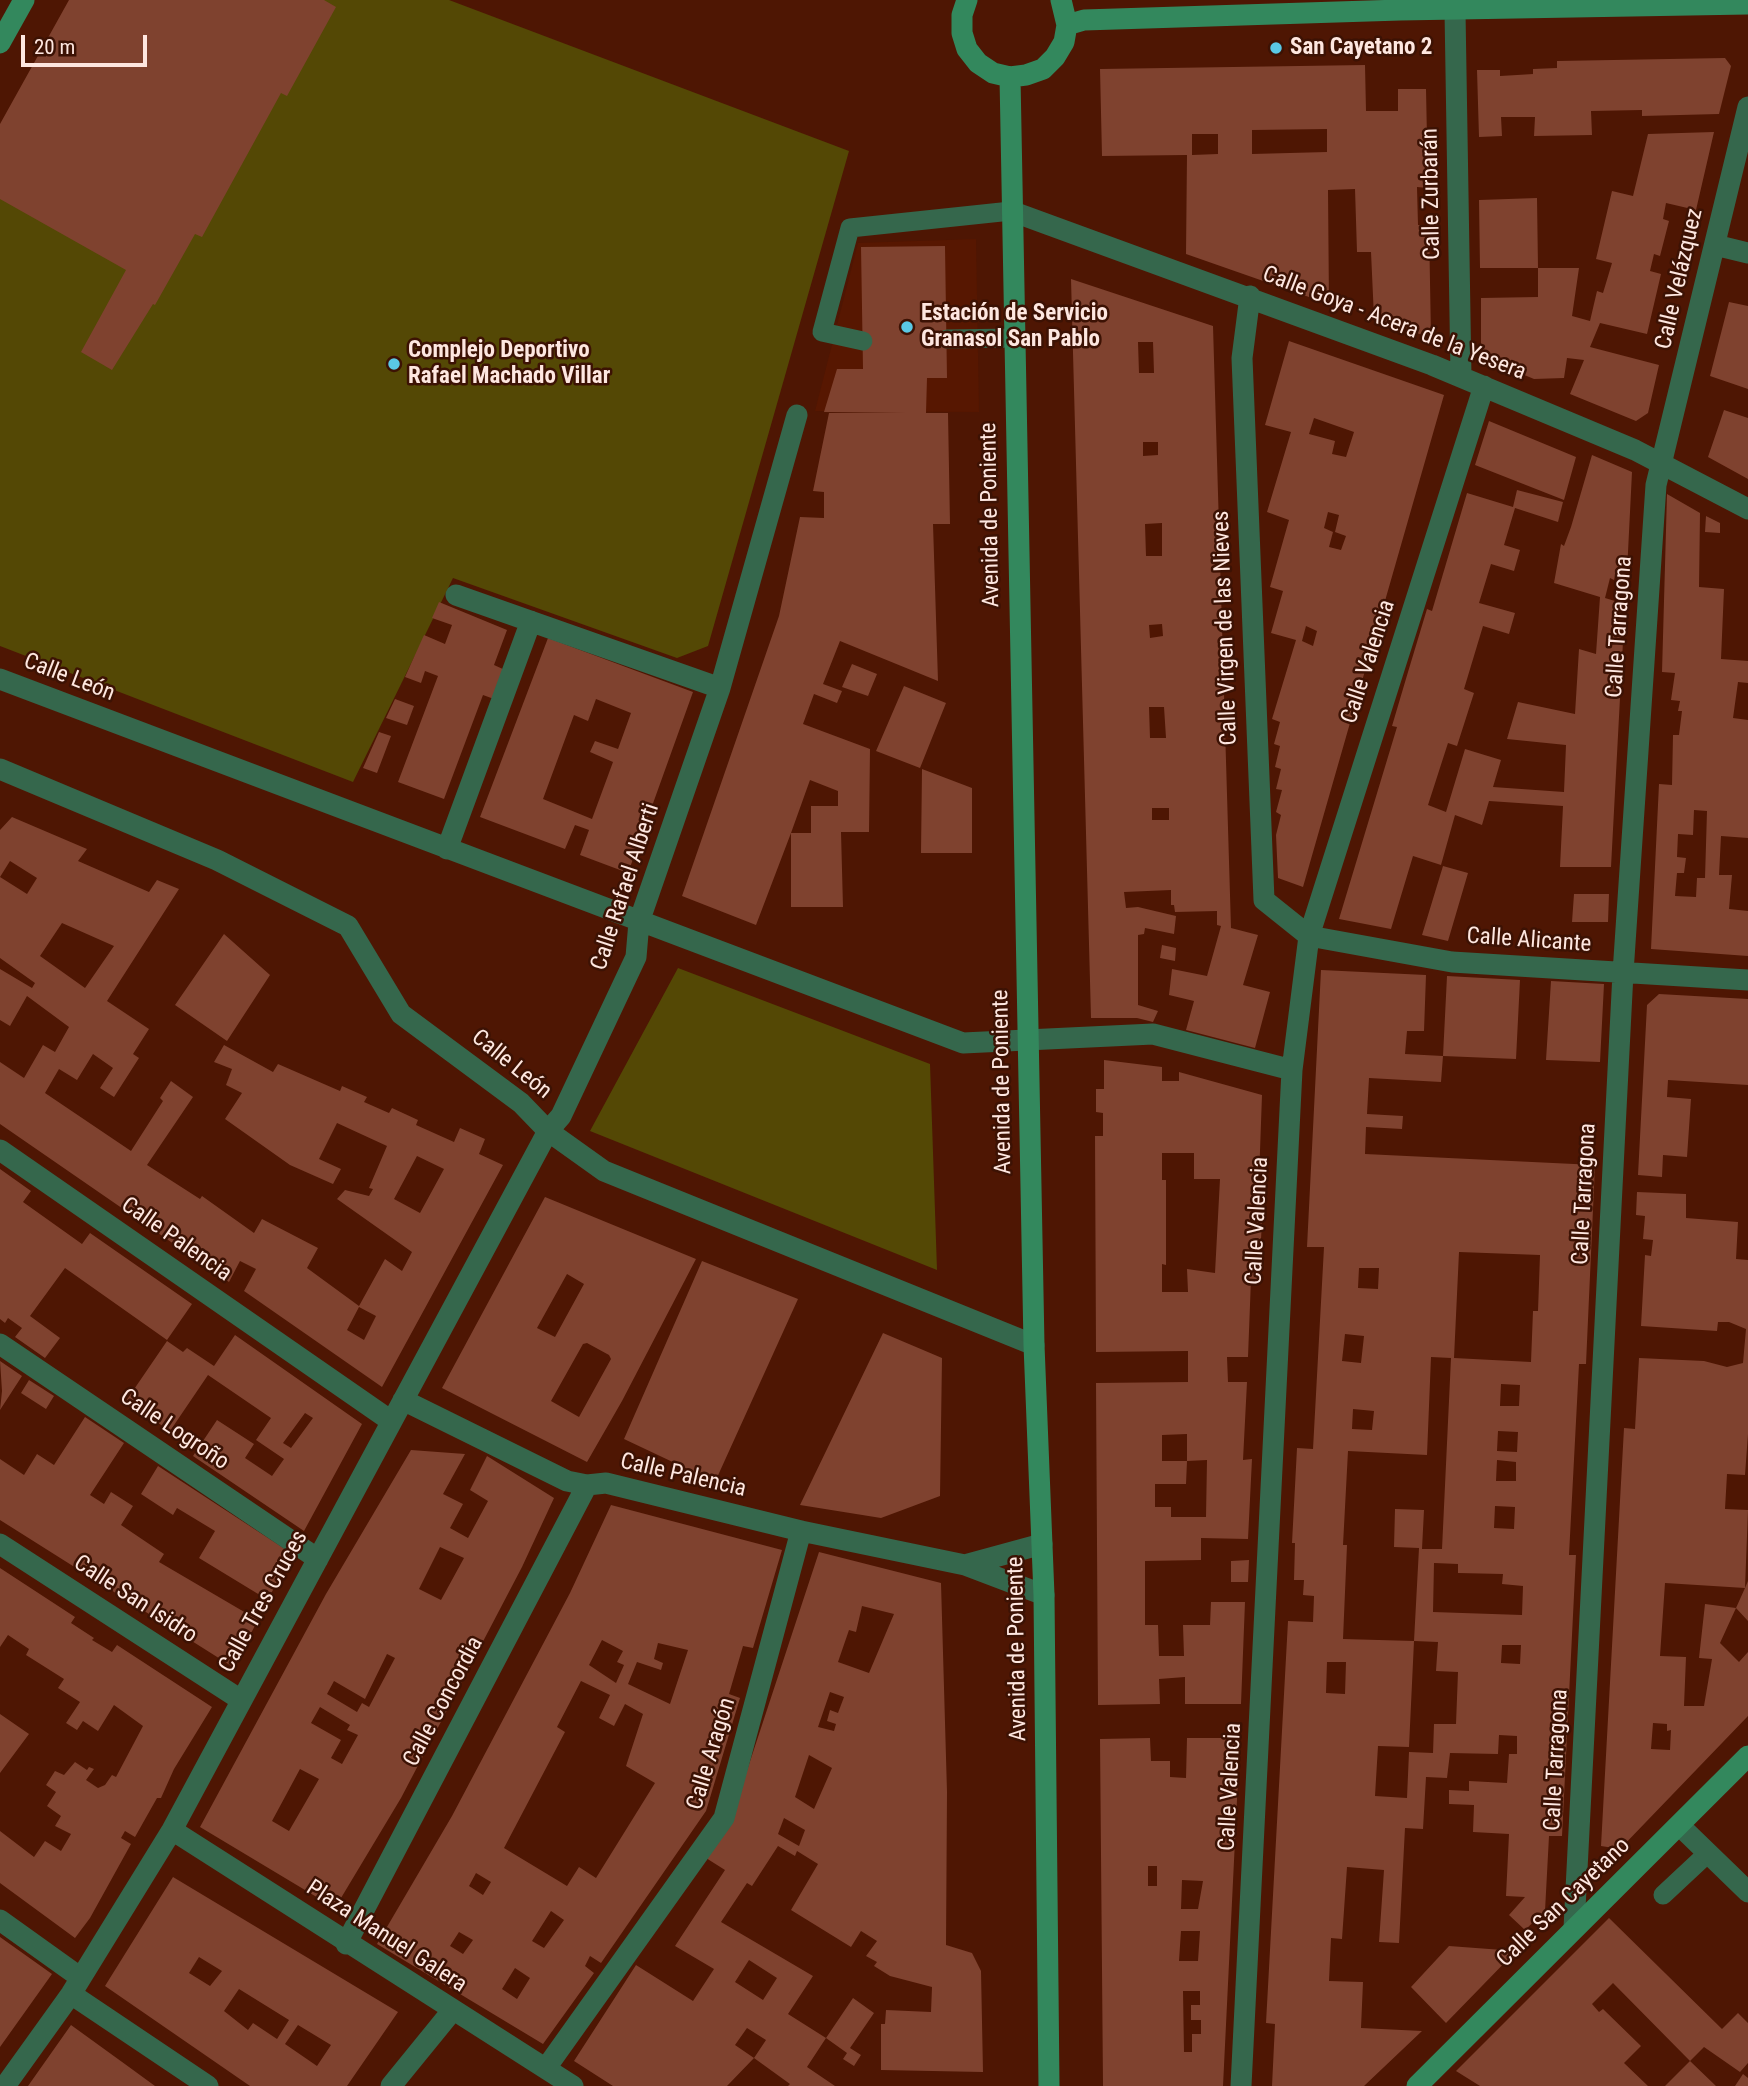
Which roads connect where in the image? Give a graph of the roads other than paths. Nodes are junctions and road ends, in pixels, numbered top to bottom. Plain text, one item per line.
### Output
1 (24, 0) edge
2 (967, 0) edge
3 (1061, 0) edge
4 (1748, 4) edge
5 (1400, 5) edge
6 (1455, 10) junction
7 (1067, 25) junction
8 (0, 43) edge
9 (1010, 77) junction
10 (1748, 107) edge
11 (1741, 167) edge
12 (1011, 211) junction
13 (1715, 245) junction
14 (1748, 253) edge
15 (1250, 296) junction
16 (1013, 338) junction
17 (947, 339) dead end
18 (863, 341) dead end
19 (1461, 377) junction
20 (1484, 386) junction
21 (797, 415) dead end
22 (1663, 463) junction
23 (1748, 509) edge
24 (456, 595) dead end
25 (531, 621) junction
26 (0, 680) edge
27 (720, 688) junction
28 (0, 769) edge
29 (447, 849) junction
30 (639, 922) junction
31 (1309, 936) junction
32 (1623, 973) junction
33 (1748, 979) edge
34 (1028, 1039) junction
35 (1292, 1070) junction
36 (548, 1131) junction
37 (0, 1150) edge
38 (0, 1344) edge
39 (1034, 1345) junction
40 (403, 1400) junction
41 (391, 1421) junction
42 (587, 1485) junction
43 (801, 1531) junction
44 (0, 1544) edge
45 (1042, 1544) junction
46 (318, 1559) junction
47 (965, 1565) junction
48 (1044, 1595) junction
49 (241, 1700) junction
50 (1748, 1756) edge
51 (1680, 1826) junction
52 (172, 1830) junction
53 (1708, 1853) junction
54 (1748, 1892) edge
55 (1663, 1895) dead end
56 (0, 1920) edge
57 (1574, 1928) junction
58 (346, 1944) junction
59 (76, 1986) junction
60 (452, 2011) junction
61 (546, 2068) junction
62 (1426, 2083) edge
63 (5, 2086) edge
64 (208, 2086) edge
65 (391, 2086) edge
66 (573, 2086) edge
67 (1049, 2086) edge
68 (1241, 2086) edge

1 - 8 main road
2 - 9 main road
3 - 7 main road
4 - 6 main road
5 - 6 main road
5 - 7 main road
6 - 19 street, Calle Zurbarán
7 - 9 main road
9 - 12 main road, Avenida de Poniente
10 - 11 street, Calle Velázquez
11 - 13 street, Calle Velázquez
12 - 15 street, Calle Goya - Acera de la Yesera
12 - 16 main road, Avenida de Poniente
12 - 18 lane
13 - 14 street
13 - 22 street, Calle Velázquez
15 - 19 street, Calle Goya - Acera de la Yesera
15 - 31 street, Calle Virgen de las Nieves
16 - 17 lane
16 - 34 main road, Avenida de Poniente
19 - 20 street, Calle Goya - Acera de la Yesera
20 - 22 street, Calle Goya - Acera de la Yesera
20 - 31 street, Calle Valencia
21 - 27 street, Calle Rafael Alberti
22 - 23 street, Calle Goya - Acera de la Yesera
22 - 32 street, Calle Tarragona
24 - 25 street
25 - 27 street
25 - 29 street
26 - 29 street, Calle León
27 - 30 street, Calle Rafael Alberti
28 - 36 street, Calle León
29 - 30 street, Calle León
30 - 34 street, Calle León
30 - 36 street, Calle Rafael Alberti
31 - 32 street, Calle Alicante
31 - 35 street, Calle Valencia
32 - 33 street, Calle Alicante
32 - 57 street, Calle Tarragona
34 - 35 street
34 - 39 main road, Avenida de Poniente
35 - 68 street, Calle Valencia
36 - 39 street, Calle León
36 - 40 street, Calle Tres Cruces
37 - 41 street, Calle Palencia
38 - 46 street, Calle Logroño
39 - 45 main road, Avenida de Poniente
40 - 41 street, Calle Tres Cruces
40 - 42 street, Calle Palencia
41 - 46 street, Calle Tres Cruces
42 - 43 street, Calle Palencia
42 - 58 street, Calle Concordia
43 - 47 street, Calle Palencia
43 - 61 street, Calle Aragón
44 - 49 street, Calle San Isidro
45 - 47 street, Calle Palencia
45 - 48 main road, Avenida de Poniente
46 - 49 street, Calle Tres Cruces
47 - 48 street, Calle Palencia
48 - 67 main road, Avenida de Poniente
49 - 52 street, Calle Tres Cruces
50 - 51 main road, Calle San Cayetano
51 - 53 street
51 - 57 main road, Calle San Cayetano
52 - 58 street, Plaza Manuel Galera
52 - 59 street, Calle Tres Cruces
53 - 54 street
53 - 55 lane
56 - 59 street
57 - 62 main road, Calle San Cayetano
58 - 60 street, Plaza Manuel Galera
59 - 63 street, Calle Tres Cruces
59 - 64 street
60 - 61 street, Plaza Manuel Galera
60 - 65 street
61 - 66 street, Plaza Manuel Galera

